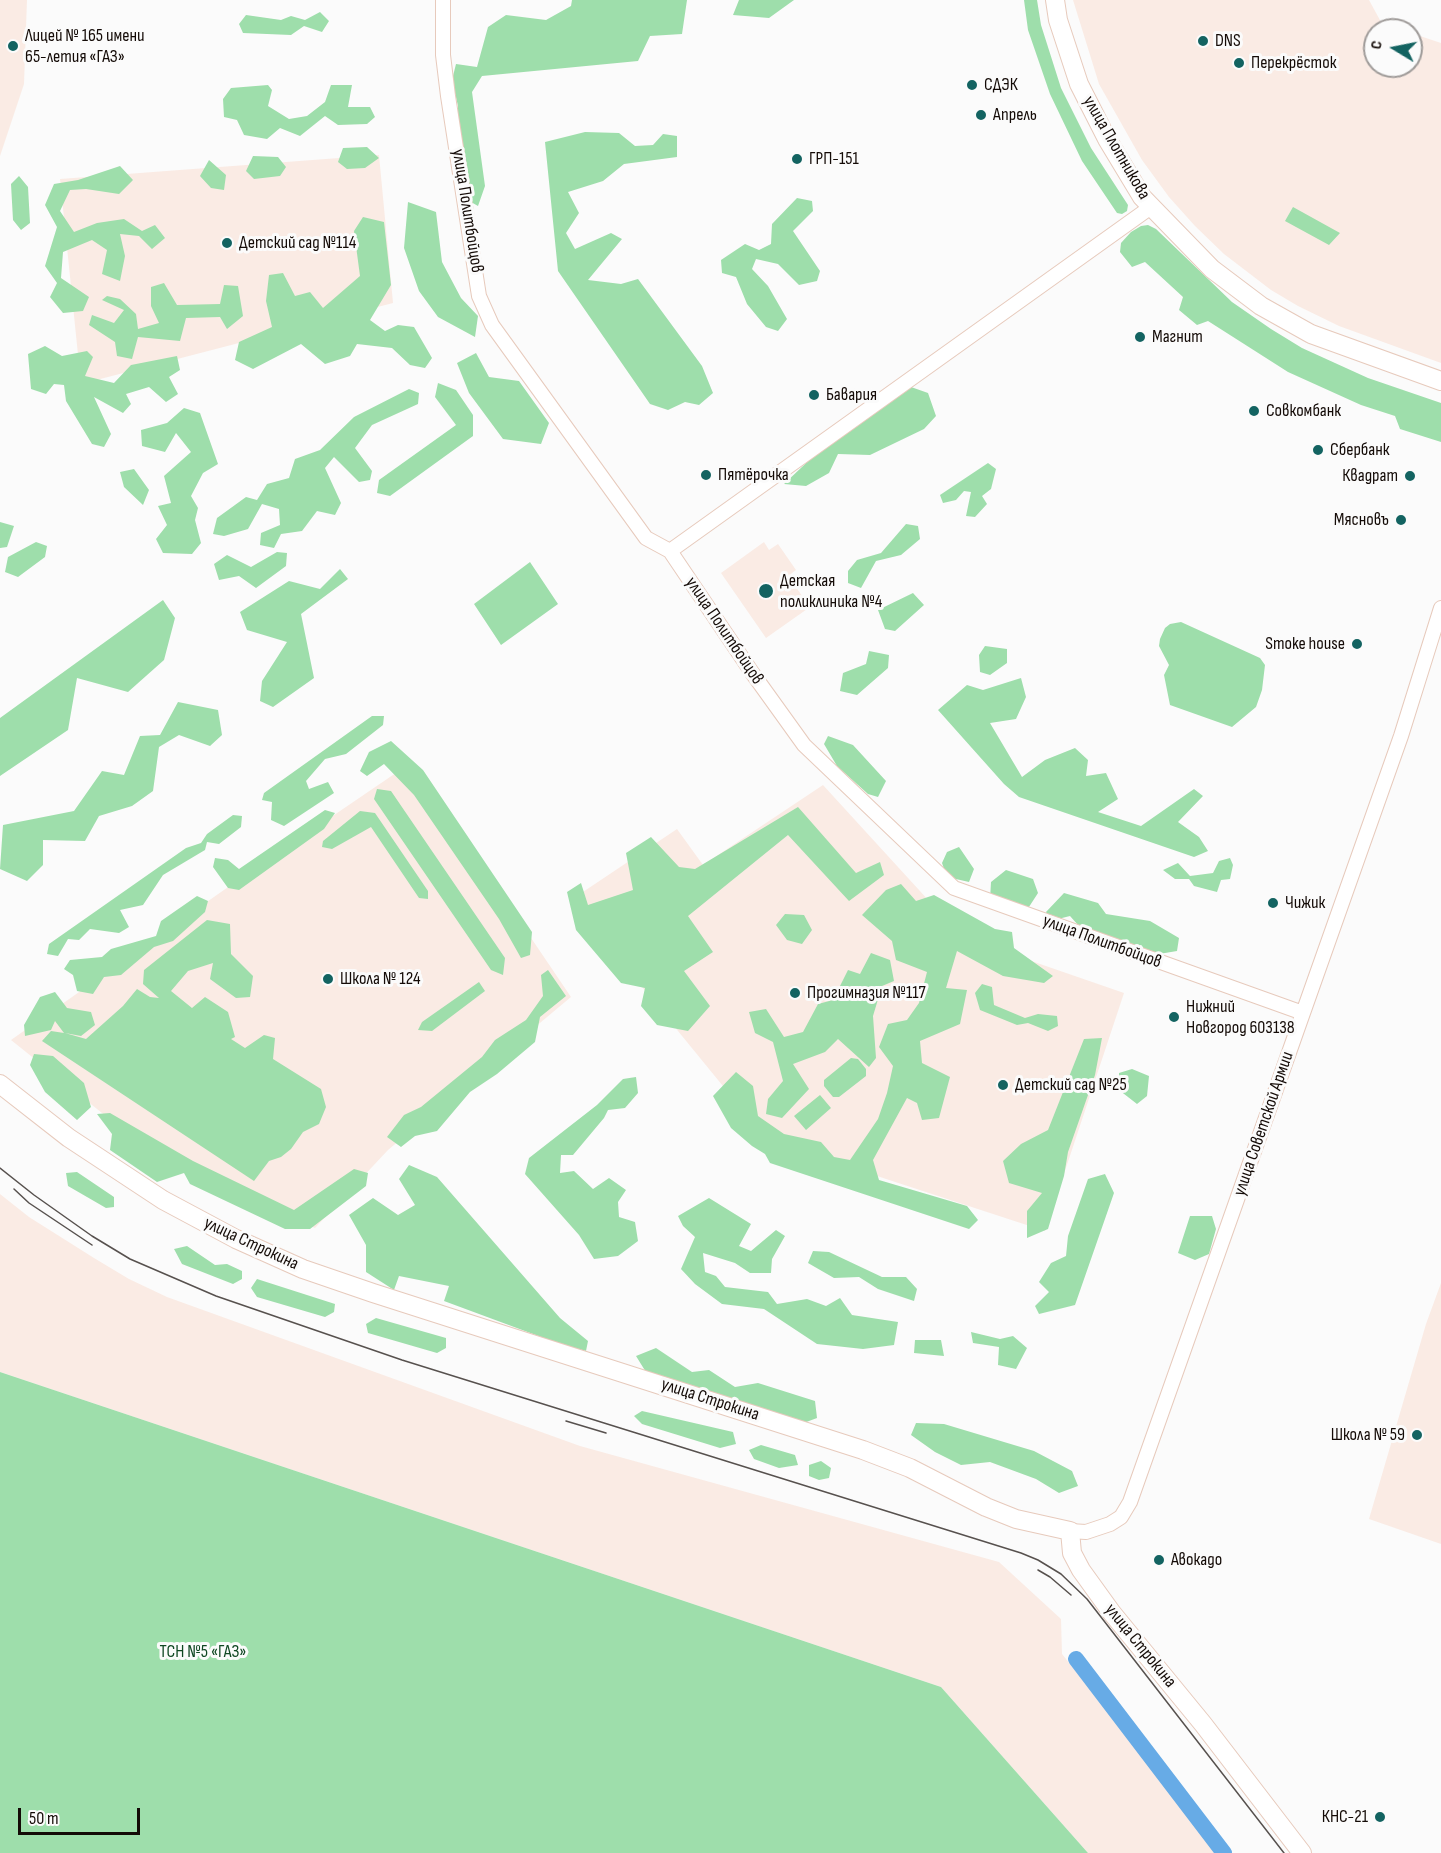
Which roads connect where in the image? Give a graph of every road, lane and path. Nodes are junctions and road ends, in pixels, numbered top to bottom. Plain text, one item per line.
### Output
1 (443, 0) edge
2 (1055, 0) edge
3 (1151, 207) junction
4 (1441, 381) edge
5 (670, 551) junction
6 (1441, 608) edge
7 (1303, 1013) junction
8 (0, 1084) edge
9 (1070, 1531) junction
10 (1302, 1853) edge

1 - 5 street, улица Политбойцов
2 - 3 street, улица Плотникова
3 - 4 street, улица Плотникова
3 - 5 street
5 - 7 street, улица Политбойцов
6 - 7 street, улица Советской Армии
7 - 9 street, улица Советской Армии
8 - 9 street, улица Строкина
9 - 10 street, улица Строкина

